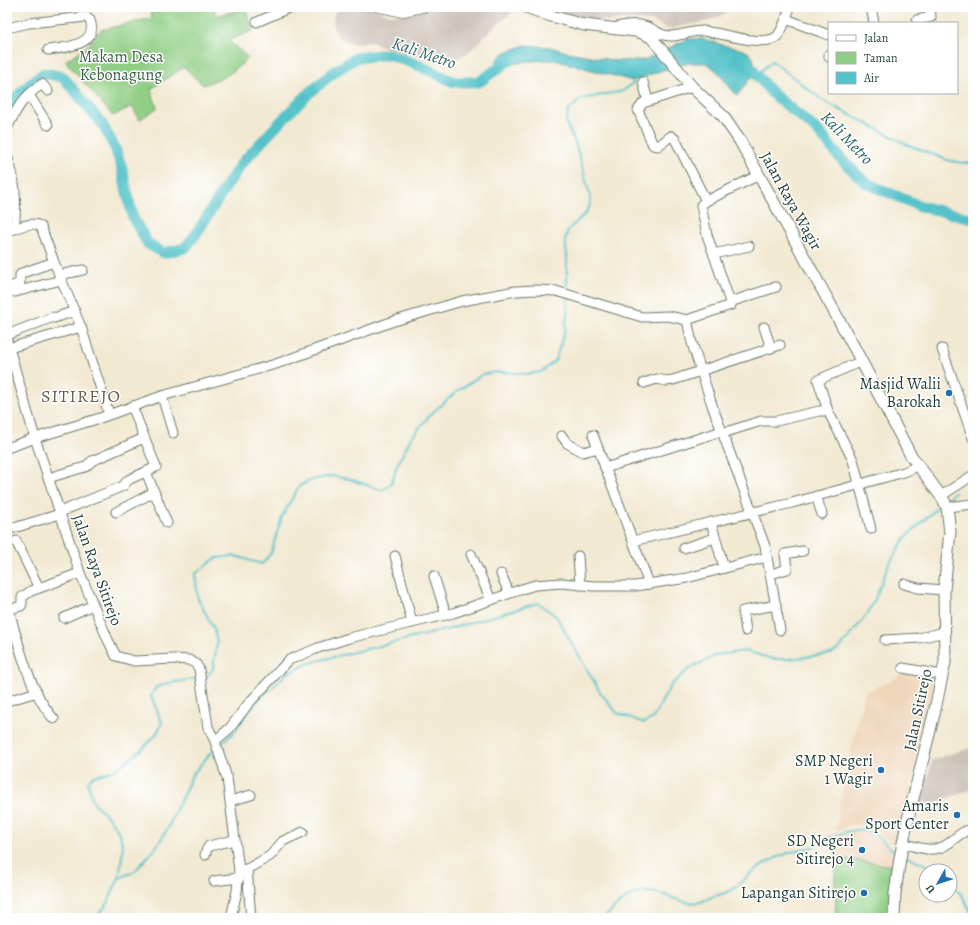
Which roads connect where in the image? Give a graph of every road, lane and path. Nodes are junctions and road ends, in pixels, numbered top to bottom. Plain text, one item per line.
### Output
1 (291, 7) edge
2 (378, 7) edge
3 (424, 7) edge
4 (526, 7) edge
5 (790, 7) edge
6 (871, 7) edge
7 (930, 7) edge
8 (786, 19) junction
9 (932, 20) edge
10 (257, 22) dead end
11 (874, 22) edge
12 (918, 22) edge
13 (7, 28) edge
14 (612, 28) junction
15 (828, 35) edge
16 (48, 50) dead end
17 (643, 82) dead end
18 (692, 87) junction
19 (48, 91) dead end
20 (29, 95) junction
21 (648, 101) junction
22 (48, 126) dead end
23 (7, 128) edge
24 (7, 157) edge
25 (759, 175) junction
26 (706, 201) junction
27 (11, 230) edge
28 (749, 246) dead end
29 (714, 254) junction
30 (54, 262) junction
31 (83, 270) dead end
32 (60, 278) junction
33 (10, 287) edge
34 (776, 287) dead end
35 (730, 302) junction
36 (76, 311) junction
37 (687, 320) junction
38 (81, 326) junction
39 (764, 327) dead end
40 (7, 335) edge
41 (8, 344) edge
42 (942, 349) dead end
43 (862, 361) junction
44 (10, 362) edge
45 (701, 370) junction
46 (644, 383) dead end
47 (162, 396) junction
48 (132, 406) junction
49 (828, 412) junction
50 (109, 414) junction
51 (722, 432) junction
52 (173, 433) dead end
53 (593, 434) dead end
54 (972, 434) edge
55 (562, 436) dead end
56 (35, 438) junction
57 (144, 438) junction
58 (7, 448) edge
59 (598, 448) junction
60 (918, 466) junction
61 (606, 468) junction
62 (146, 472) junction
63 (973, 475) edge
64 (48, 478) junction
65 (859, 484) junction
66 (154, 492) junction
67 (816, 496) junction
68 (944, 501) junction
69 (973, 504) edge
70 (116, 512) dead end
71 (754, 512) junction
72 (60, 513) junction
73 (822, 514) dead end
74 (711, 522) junction
75 (167, 523) dead end
76 (871, 529) dead end
77 (7, 530) edge
78 (715, 538) junction
79 (16, 541) dead end
80 (633, 541) junction
81 (684, 548) dead end
82 (803, 552) dead end
83 (471, 554) dead end
84 (395, 556) dead end
85 (578, 556) dead end
86 (767, 557) junction
87 (724, 568) junction
88 (80, 573) junction
89 (501, 574) dead end
90 (771, 574) junction
91 (434, 576) dead end
92 (649, 584) junction
93 (904, 584) dead end
94 (580, 585) junction
95 (38, 588) junction
96 (944, 590) junction
97 (509, 593) junction
98 (491, 600) junction
99 (93, 605) junction
100 (776, 605) junction
101 (8, 610) edge
102 (446, 615) junction
103 (64, 618) dead end
104 (412, 623) junction
105 (780, 630) dead end
106 (746, 631) dead end
107 (945, 632) junction
108 (885, 640) dead end
109 (903, 668) dead end
110 (942, 676) junction
111 (37, 692) junction
112 (7, 701) edge
113 (54, 719) dead end
114 (216, 746) junction
115 (251, 795) dead end
116 (230, 801) junction
117 (973, 828) edge
118 (303, 832) dead end
119 (234, 840) junction
120 (903, 843) junction
121 (205, 855) dead end
122 (242, 872) junction
123 (214, 881) dead end
124 (231, 918) edge
125 (251, 918) edge
126 (894, 918) edge

1 - 10 street
2 - 3 street
4 - 14 main road, Jalan Raya Wagir
5 - 8 street
6 - 11 street
7 - 9 street
8 - 14 street
8 - 15 street
9 - 12 street
13 - 16 street
14 - 18 main road, Jalan Raya Wagir
17 - 21 street
18 - 21 street
18 - 25 main road, Jalan Raya Wagir
19 - 20 street
20 - 22 street
20 - 23 street
21 - 26 street
24 - 27 street
25 - 26 street
25 - 43 main road, Jalan Raya Wagir
26 - 29 street
27 - 30 street
28 - 29 street
29 - 35 street
30 - 32 street
30 - 33 street
31 - 32 street
32 - 33 street
32 - 36 street
34 - 35 street
35 - 37 street
36 - 38 street
36 - 40 street
37 - 45 street
37 - 47 street
38 - 41 street
38 - 50 street
39 - 45 street
41 - 44 street, Jalan Raya Sitirejo
42 - 54 street
43 - 49 street
43 - 60 main road, Jalan Raya Wagir
44 - 56 street, Jalan Raya Sitirejo
45 - 46 street
45 - 51 street
47 - 48 street
47 - 52 street
48 - 50 street
48 - 57 street
49 - 51 street
49 - 65 street
50 - 56 street
51 - 61 street
51 - 71 street
53 - 59 street
55 - 59 street
56 - 58 street
56 - 64 street, Jalan Raya Sitirejo
57 - 62 street
57 - 64 street
59 - 61 street
60 - 65 street
60 - 68 main road, Jalan Raya Wagir
61 - 80 street
62 - 66 street
62 - 72 street
63 - 68 street
64 - 72 street, Jalan Raya Sitirejo
65 - 67 street
65 - 76 street
66 - 70 street
66 - 75 street
67 - 71 street
67 - 73 street
68 - 69 street
68 - 96 main road, Jalan Sitirejo
71 - 74 street
71 - 86 street
72 - 77 street
72 - 88 street, Jalan Raya Sitirejo
74 - 78 street
74 - 80 street
78 - 81 street
78 - 87 street
79 - 95 street
80 - 92 street
82 - 90 street
83 - 98 street
84 - 104 street
85 - 94 street
86 - 87 street
86 - 90 street
87 - 92 street
88 - 95 street
88 - 99 street, Jalan Raya Sitirejo
89 - 97 street
90 - 100 street
91 - 102 street
92 - 94 street
93 - 96 street
94 - 97 street
95 - 101 street
96 - 107 main road, Jalan Sitirejo
97 - 98 street
98 - 102 street
99 - 103 street
99 - 114 street, Jalan Raya Sitirejo
100 - 105 street
100 - 106 street
101 - 111 street
102 - 104 street
104 - 114 street
107 - 108 street
107 - 110 main road, Jalan Sitirejo
109 - 110 street
110 - 120 main road, Jalan Sitirejo
111 - 112 street
111 - 113 street
114 - 116 street
115 - 116 street
116 - 119 street
117 - 120 street
118 - 122 street
119 - 121 street
119 - 122 street
120 - 126 main road, Jalan Sitirejo
122 - 123 street
122 - 124 street
122 - 125 street

